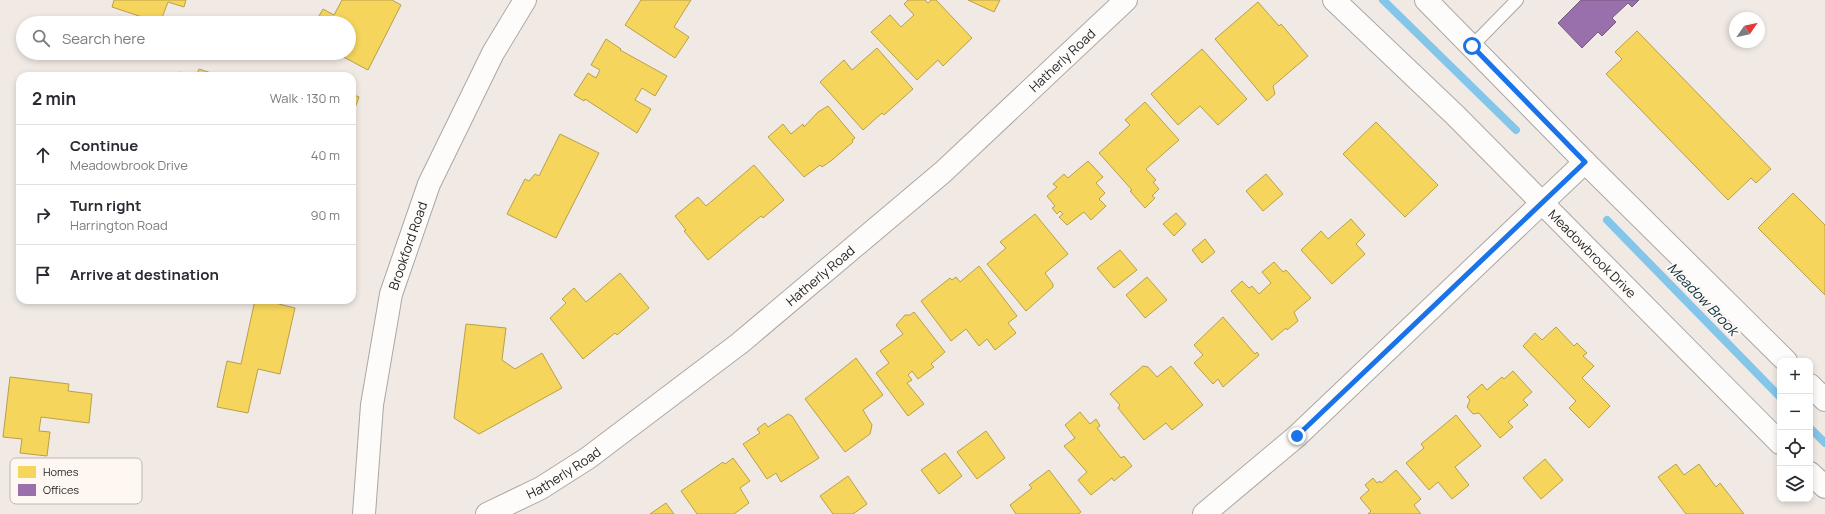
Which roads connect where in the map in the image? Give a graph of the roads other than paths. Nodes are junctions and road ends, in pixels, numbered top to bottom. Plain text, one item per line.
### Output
1 (525, 0) edge
2 (1126, 0) edge
3 (1334, 0) edge
4 (1426, 0) edge
5 (1517, 0) edge
6 (1472, 46) junction
7 (1585, 162) junction
8 (1542, 203) junction
9 (1783, 358) edge
10 (1813, 388) edge
11 (1825, 400) edge
12 (1777, 440) edge
13 (1813, 476) edge
14 (1825, 487) edge
15 (364, 514) edge
16 (487, 514) edge
17 (1204, 514) edge

1 - 15 street, Brookford Road
2 - 16 street, Hatherly Road
3 - 8 street, Meadowbrook Drive
4 - 6 street
5 - 6 lane
6 - 7 street
7 - 8 street
7 - 9 street
8 - 12 street, Meadowbrook Drive
8 - 17 street
10 - 11 street
13 - 14 street

